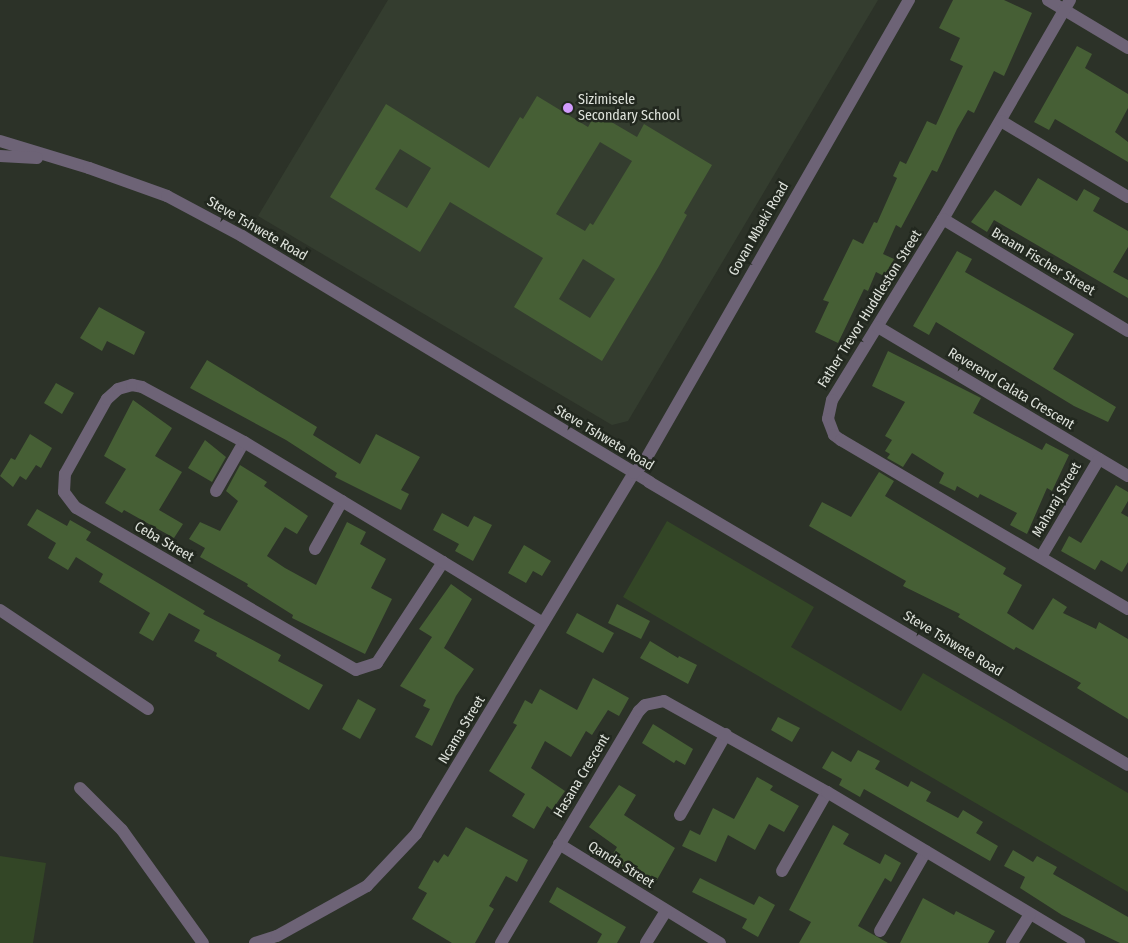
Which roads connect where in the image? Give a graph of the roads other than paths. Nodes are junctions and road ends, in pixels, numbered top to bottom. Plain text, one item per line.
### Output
1 (909, 0) edge
2 (1048, 0) edge
3 (1067, 5) edge
4 (1128, 48) edge
5 (1001, 121) junction
6 (0, 141) edge
7 (0, 156) edge
8 (55, 159) junction
9 (1128, 197) edge
10 (943, 219) junction
11 (878, 327) junction
12 (1128, 330) edge
13 (244, 442) junction
14 (1099, 459) junction
15 (634, 473) junction
16 (1128, 476) edge
17 (216, 491) dead end
18 (342, 501) junction
19 (315, 549) dead end
20 (1042, 557) junction
21 (443, 562) junction
22 (1128, 609) edge
23 (0, 610) edge
24 (543, 623) junction
25 (148, 709) dead end
26 (726, 734) junction
27 (1128, 765) edge
28 (80, 788) dead end
29 (827, 792) junction
30 (680, 815) dead end
31 (559, 844) junction
32 (926, 851) junction
33 (782, 872) dead end
34 (666, 911) junction
35 (1030, 914) junction
36 (880, 931) dead end
37 (278, 939) edge
38 (203, 943) edge
39 (255, 943) edge
40 (501, 943) edge
41 (646, 943) edge
42 (720, 943) edge
43 (1012, 943) edge
44 (1079, 943) edge

1 - 15 street, Govan Mbeki Road
2 - 3 street
3 - 4 street
3 - 5 street, Father Trevor Huddleston Street
5 - 9 street
5 - 10 street, Father Trevor Huddleston Street
6 - 8 street, Steve Tshwete Road
7 - 8 street, Steve Tshwete Road
8 - 15 street, Steve Tshwete Road
10 - 11 street, Father Trevor Huddleston Street
10 - 12 street, Braam Fischer Street
11 - 14 street, Reverend Calata Crescent
11 - 20 street, Father Trevor Huddleston Street
13 - 17 street
13 - 18 street, Ceba Street
13 - 21 street, Ceba Street
14 - 16 street, Reverend Calata Crescent
14 - 20 street, Maharaj Street
15 - 24 street, Ncama Street
15 - 27 street, Steve Tshwete Road
18 - 19 street
18 - 21 street, Ceba Street
20 - 22 street, Father Trevor Huddleston Street
21 - 24 street, Ceba Street
23 - 25 street
24 - 37 street, Ncama Street
26 - 29 street, Hasana Crescent
26 - 30 street
26 - 31 street, Hasana Crescent
28 - 38 street
29 - 32 street, Hasana Crescent
29 - 33 street
31 - 34 street, Qanda Street
31 - 40 street, Hasana Crescent
32 - 35 street, Hasana Crescent
32 - 36 street
34 - 41 street
34 - 42 street, Qanda Street
35 - 43 street
35 - 44 street, Hasana Crescent
37 - 39 street, Ncama Street

